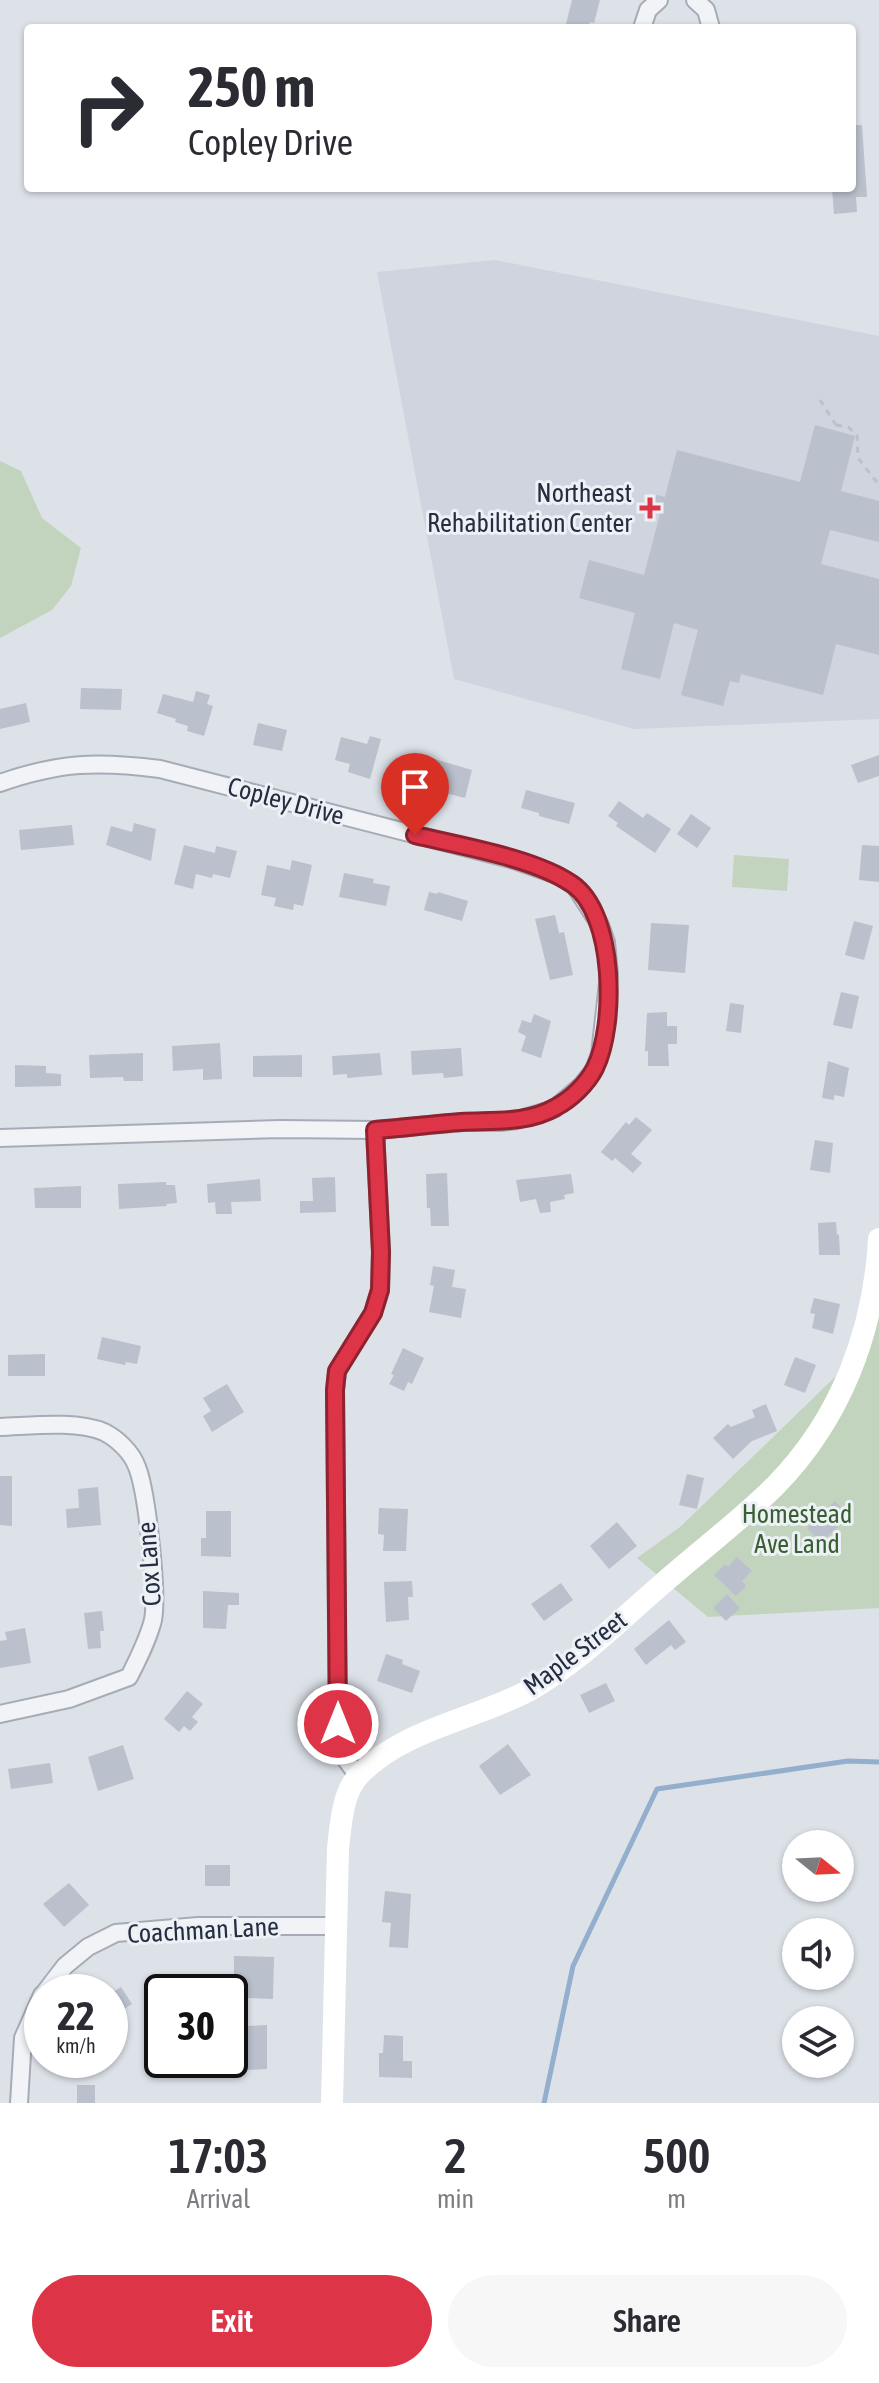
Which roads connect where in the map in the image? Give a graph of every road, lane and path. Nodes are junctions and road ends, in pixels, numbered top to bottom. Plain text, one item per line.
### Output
1 (659, 0) edge
2 (706, 3) edge
3 (643, 24) edge
4 (710, 24) edge
5 (820, 400) dead end
6 (836, 425) junction
7 (834, 430) dead end
8 (879, 485) edge
9 (0, 783) edge
10 (375, 1130) junction
11 (0, 1138) edge
12 (879, 1239) edge
13 (0, 1427) edge
14 (0, 1714) edge
15 (358, 1776) junction
16 (336, 1926) junction
17 (59, 1974) edge
18 (24, 2036) edge
19 (19, 2103) edge
20 (332, 2103) edge

1 - 3 street
2 - 4 street
5 - 6 path
6 - 7 path
6 - 8 path
9 - 10 street, Copley Drive
10 - 11 street, Copley Drive
10 - 15 street
12 - 15 street, Maple Street
13 - 14 street, Cox Lane
15 - 16 street
16 - 17 street, Coachman Lane
16 - 20 street
18 - 19 street, Coachman Lane

